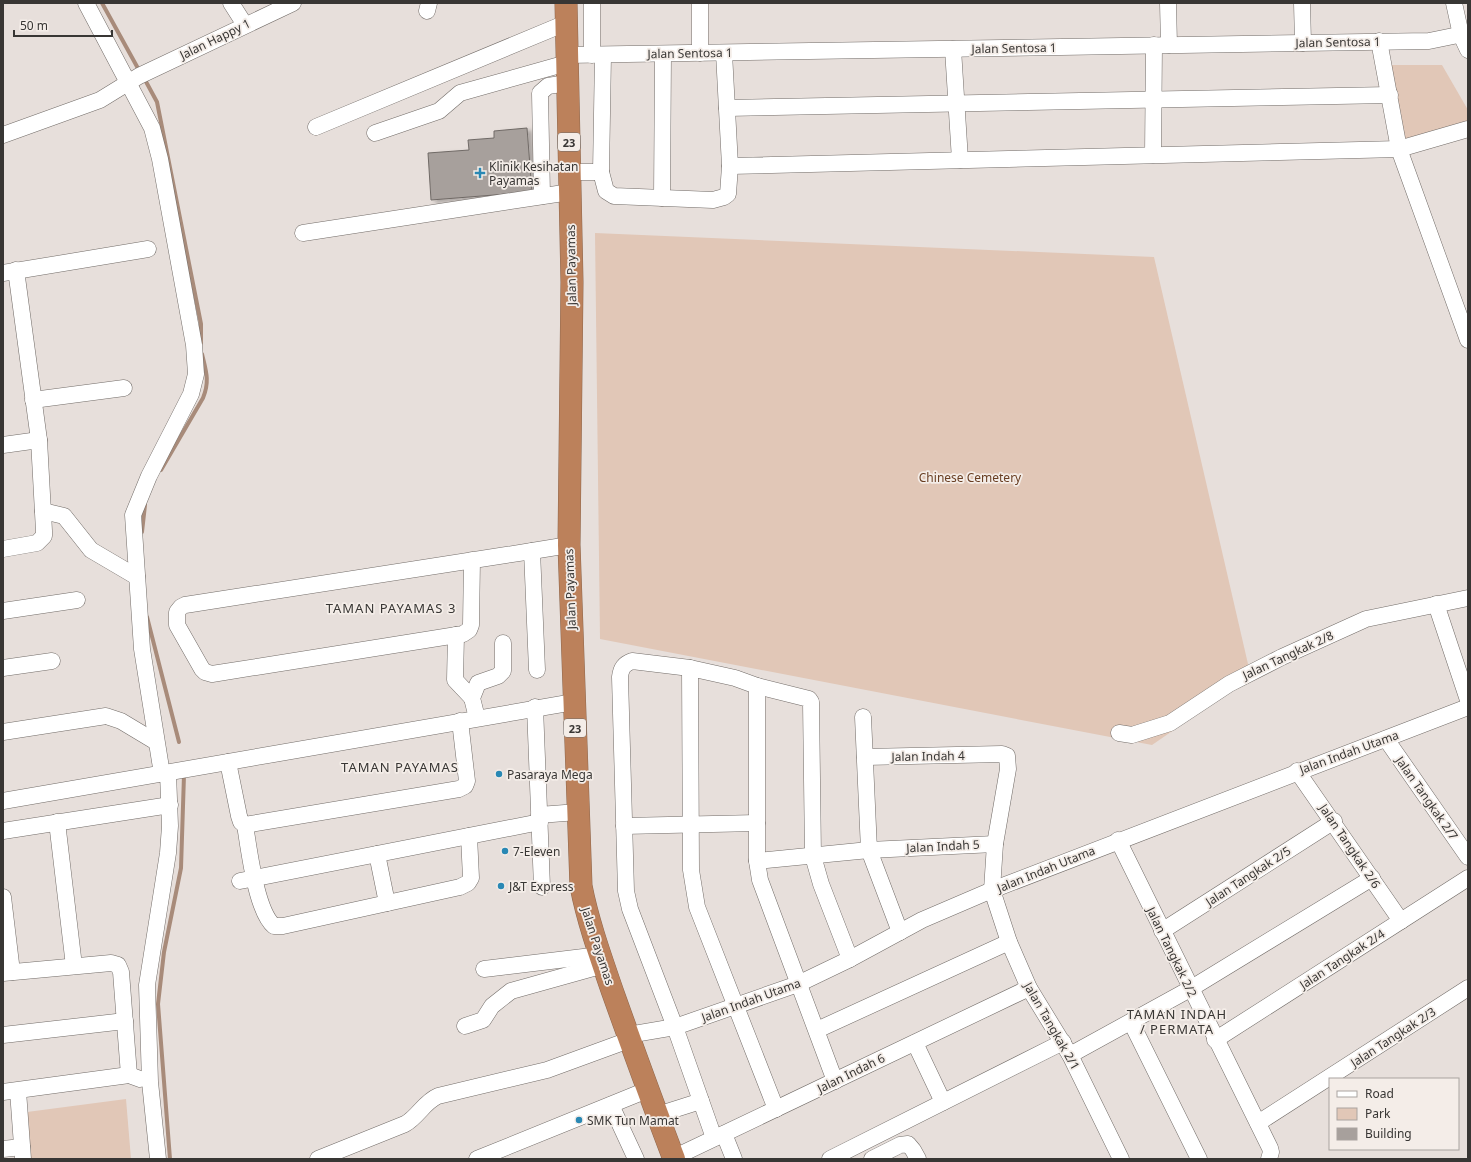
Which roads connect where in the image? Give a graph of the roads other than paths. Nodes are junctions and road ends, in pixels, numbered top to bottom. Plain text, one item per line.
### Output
1 (86, 3) edge
2 (231, 3) edge
3 (293, 3) edge
4 (592, 3) edge
5 (700, 3) edge
6 (1168, 3) edge
7 (1302, 3) edge
8 (1454, 3) edge
9 (566, 13) edge
10 (245, 25) junction
11 (1464, 34) edge
12 (1379, 41) junction
13 (1303, 43) junction
14 (1162, 45) junction
15 (953, 49) junction
16 (1468, 50) edge
17 (700, 53) junction
18 (724, 53) junction
19 (663, 54) junction
20 (598, 55) junction
21 (567, 67) junction
22 (133, 79) junction
23 (1390, 95) junction
24 (1154, 98) junction
25 (957, 103) junction
26 (727, 108) junction
27 (316, 126) dead end
28 (1468, 129) edge
29 (375, 133) dead end
30 (3, 135) edge
31 (1400, 149) junction
32 (1154, 155) junction
33 (960, 160) junction
34 (730, 166) junction
35 (601, 172) junction
36 (570, 182) junction
37 (542, 196) junction
38 (662, 198) junction
39 (303, 233) dead end
40 (148, 249) dead end
41 (10, 271) edge
42 (1468, 340) edge
43 (124, 388) dead end
44 (33, 400) junction
45 (38, 440) junction
46 (3, 445) edge
47 (43, 511) junction
48 (569, 545) junction
49 (3, 549) edge
50 (532, 550) junction
51 (472, 560) junction
52 (137, 577) junction
53 (1468, 598) edge
54 (77, 600) dead end
55 (1436, 604) junction
56 (3, 611) edge
57 (456, 635) junction
58 (503, 643) dead end
59 (52, 661) dead end
60 (3, 668) edge
61 (690, 668) junction
62 (537, 670) dead end
63 (757, 686) junction
64 (472, 698) junction
65 (1468, 700) edge
66 (574, 702) junction
67 (535, 707) junction
68 (1468, 707) edge
69 (476, 718) junction
70 (863, 718) dead end
71 (460, 721) junction
72 (3, 732) edge
73 (1119, 733) dead end
74 (1386, 739) junction
75 (156, 742) junction
76 (865, 757) junction
77 (228, 762) junction
78 (1298, 771) junction
79 (165, 774) junction
80 (3, 801) edge
81 (170, 805) junction
82 (578, 812) junction
83 (539, 819) junction
84 (1334, 821) junction
85 (57, 822) junction
86 (757, 823) junction
87 (690, 824) junction
88 (244, 825) junction
89 (624, 826) junction
90 (3, 831) edge
91 (469, 836) junction
92 (1118, 840) junction
93 (995, 844) junction
94 (869, 850) junction
95 (377, 854) junction
96 (814, 856) junction
97 (1468, 858) edge
98 (757, 861) junction
99 (1372, 878) junction
100 (1468, 878) edge
101 (247, 880) junction
102 (542, 887) dead end
103 (992, 890) junction
104 (3, 897) edge
105 (387, 903) junction
106 (1401, 921) junction
107 (1162, 931) junction
108 (900, 932) junction
109 (1009, 942) junction
110 (850, 959) junction
111 (602, 960) junction
112 (74, 966) junction
113 (484, 969) dead end
114 (7, 972) edge
115 (122, 978) junction
116 (798, 984) junction
117 (147, 985) junction
118 (1029, 988) junction
119 (1468, 988) edge
120 (1190, 989) junction
121 (736, 1007) junction
122 (125, 1021) junction
123 (1131, 1022) junction
124 (465, 1026) dead end
125 (675, 1026) junction
126 (817, 1030) junction
127 (3, 1035) edge
128 (628, 1038) junction
129 (1215, 1040) junction
130 (915, 1042) junction
131 (1067, 1049) junction
132 (129, 1075) junction
133 (835, 1081) junction
134 (150, 1082) junction
135 (647, 1090) junction
136 (11, 1091) edge
137 (701, 1101) junction
138 (943, 1102) junction
139 (611, 1105) junction
140 (776, 1109) junction
141 (657, 1115) junction
142 (1258, 1123) junction
143 (719, 1136) junction
144 (3, 1149) edge
145 (22, 1153) edge
146 (1270, 1154) edge
147 (673, 1158) edge
148 (158, 1159) edge
149 (318, 1159) edge
150 (478, 1159) edge
151 (636, 1159) edge
152 (734, 1159) edge
153 (830, 1159) edge
154 (872, 1159) edge
155 (918, 1159) edge
156 (1120, 1159) edge
157 (1199, 1159) edge

1 - 22 street
2 - 10 street
3 - 10 street, Jalan Happy 1
4 - 20 street
5 - 17 street
6 - 14 street
7 - 13 street
8 - 11 street
9 - 21 highway, Jalan Payamas / 23
9 - 27 street
10 - 22 street, Jalan Happy 1
11 - 12 street, Jalan Sentosa 1
11 - 16 street
12 - 13 street, Jalan Sentosa 1
12 - 23 street
13 - 14 street, Jalan Sentosa 1
14 - 15 street, Jalan Sentosa 1
14 - 24 street
15 - 18 street, Jalan Sentosa 1
15 - 25 street
17 - 18 street, Jalan Sentosa 1
17 - 19 street, Jalan Sentosa 1
18 - 26 street
19 - 20 street, Jalan Sentosa 1
19 - 38 street
20 - 21 street, Jalan Sentosa 1
20 - 35 street
21 - 29 street
21 - 36 highway, Jalan Payamas / 23
21 - 37 street
22 - 30 street, Jalan Happy 1
22 - 52 street
23 - 24 street
23 - 31 street
24 - 25 street
24 - 32 street
25 - 26 street
25 - 33 street
26 - 34 street
28 - 31 street
31 - 32 street
31 - 42 street
32 - 33 street
33 - 34 street
34 - 38 street
35 - 36 street
35 - 38 street
36 - 37 street
36 - 48 highway, Jalan Payamas / 23
37 - 39 street
40 - 41 street
41 - 44 street
43 - 44 street
44 - 45 street
45 - 46 street
45 - 47 street
47 - 49 street
47 - 52 street
48 - 50 street
48 - 66 highway, Jalan Payamas / 23
50 - 51 street
50 - 62 street
51 - 57 street
51 - 57 street
52 - 75 street
53 - 55 street, Jalan Tangkak 2/8
54 - 56 street
55 - 65 street
55 - 73 street, Jalan Tangkak 2/8
57 - 64 street
58 - 64 street
59 - 60 street
61 - 63 street
61 - 87 street
61 - 89 street
63 - 86 street
63 - 96 street
64 - 69 street
66 - 67 street
66 - 82 highway, Jalan Payamas / 23
67 - 69 street
67 - 83 street
68 - 74 street, Jalan Indah Utama
69 - 71 street
70 - 76 street
71 - 77 street
71 - 88 street
72 - 75 street
74 - 78 street, Jalan Indah Utama
74 - 97 street, Jalan Tangkak 2/7
75 - 79 street
76 - 93 street, Jalan Indah 4
76 - 94 street
77 - 79 street
77 - 88 street
78 - 84 street, Jalan Tangkak 2/6
78 - 92 street, Jalan Indah Utama
79 - 80 street
79 - 81 street
81 - 85 street
81 - 117 street
82 - 83 street
82 - 111 highway, Jalan Payamas / 23
83 - 91 street
83 - 102 street
84 - 99 street, Jalan Tangkak 2/6
84 - 107 street, Jalan Tangkak 2/5
85 - 90 street
85 - 112 street
86 - 87 street
86 - 98 street
87 - 89 street
87 - 121 street
88 - 101 street
89 - 125 street
91 - 95 street
91 - 105 street
92 - 103 street, Jalan Indah Utama
92 - 107 street, Jalan Tangkak 2/2
93 - 94 street, Jalan Indah 5
93 - 103 street, Jalan Indah 5
94 - 96 street, Jalan Indah 5
94 - 108 street
95 - 101 street
95 - 105 street
96 - 98 street, Jalan Indah 5
96 - 110 street
98 - 116 street
99 - 106 street, Jalan Tangkak 2/6
99 - 120 street
100 - 106 street, Jalan Tangkak 2/4
101 - 105 street
103 - 108 street, Jalan Indah Utama
103 - 109 street, Jalan Tangkak 2/1
104 - 114 street
106 - 129 street, Jalan Tangkak 2/4
107 - 120 street, Jalan Tangkak 2/2
108 - 110 street, Jalan Indah Utama
109 - 118 street, Jalan Tangkak 2/1
109 - 126 street
110 - 116 street, Jalan Indah Utama
111 - 113 street
111 - 124 street
111 - 128 highway, Jalan Payamas / 23
112 - 114 street
112 - 115 street
115 - 117 street
115 - 122 street
116 - 121 street, Jalan Indah Utama
116 - 126 street
117 - 134 street
118 - 130 street, Jalan Indah 6
118 - 131 street, Jalan Tangkak 2/1
119 - 142 street, Jalan Tangkak 2/3
120 - 123 street
120 - 129 street, Jalan Tangkak 2/2
121 - 125 street, Jalan Indah Utama
121 - 140 street
122 - 127 street
122 - 132 street
123 - 131 street
123 - 157 street
125 - 128 street, Jalan Indah Utama
125 - 137 street
126 - 133 street
128 - 135 highway, Jalan Payamas / 23
128 - 149 street, Jalan Indah Utama
129 - 142 street, Jalan Tangkak 2/2
130 - 133 street, Jalan Indah 6
130 - 138 street
131 - 138 street
131 - 156 street, Jalan Tangkak 2/1
132 - 134 street
132 - 136 street
133 - 140 street, Jalan Indah 6
134 - 148 street
135 - 139 street
135 - 141 highway, Jalan Payamas / 23
136 - 145 street
137 - 141 street
137 - 143 street
138 - 153 street
139 - 150 street
139 - 151 street
140 - 143 street, Jalan Indah 6
141 - 147 highway, Jalan Payamas / 23
142 - 146 street, Jalan Tangkak 2/2
143 - 147 street, Jalan Indah 6
143 - 152 street
144 - 145 street
154 - 155 street

